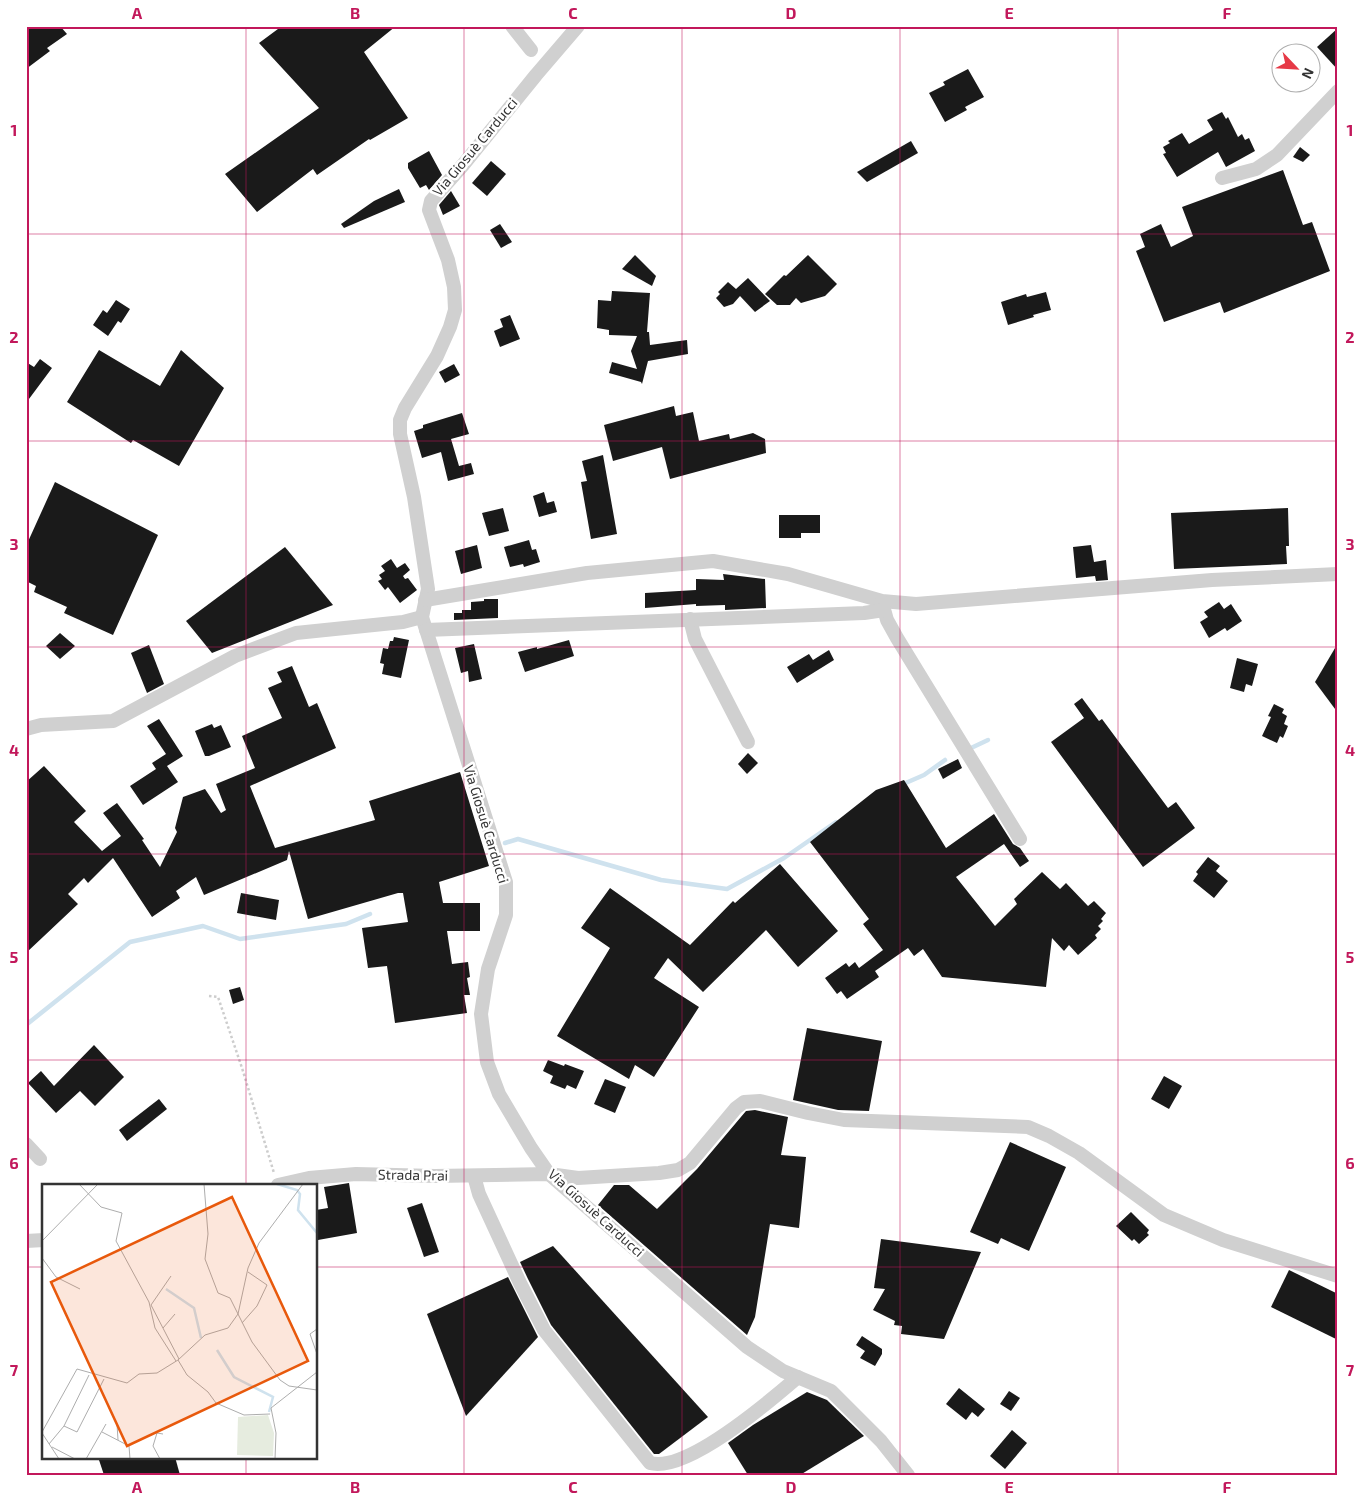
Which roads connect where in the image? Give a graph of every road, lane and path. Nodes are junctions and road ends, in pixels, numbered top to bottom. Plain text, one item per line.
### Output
1 (512, 26) edge
2 (578, 26) edge
3 (531, 50) dead end
4 (1338, 91) edge
5 (1222, 178) dead end
6 (1338, 574) edge
7 (425, 600) junction
8 (883, 606) junction
9 (690, 620) junction
10 (424, 624) junction
11 (26, 728) edge
12 (748, 742) dead end
13 (1020, 839) dead end
14 (209, 996) dead end
15 (26, 1144) edge
16 (40, 1159) dead end
17 (549, 1174) junction
18 (474, 1176) junction
19 (276, 1180) edge
20 (42, 1240) edge
21 (26, 1241) edge
22 (1338, 1276) edge
23 (798, 1377) junction
24 (908, 1475) edge

1 - 3 street
2 - 7 street, Via Giosuè Carducci
4 - 5 street
6 - 8 street
7 - 8 street
7 - 10 street, Via Giosuè Carducci
8 - 9 street
8 - 13 street
9 - 10 street
9 - 12 street
10 - 11 street
10 - 17 street, Via Giosuè Carducci
14 - 19 path
15 - 16 street
17 - 18 street, Strada Prai
17 - 22 street, Strada Prai
17 - 23 street, Via Giosuè Carducci
18 - 19 street, Strada Prai
18 - 23 street
20 - 21 street
23 - 24 street, Via Giosuè Carducci

